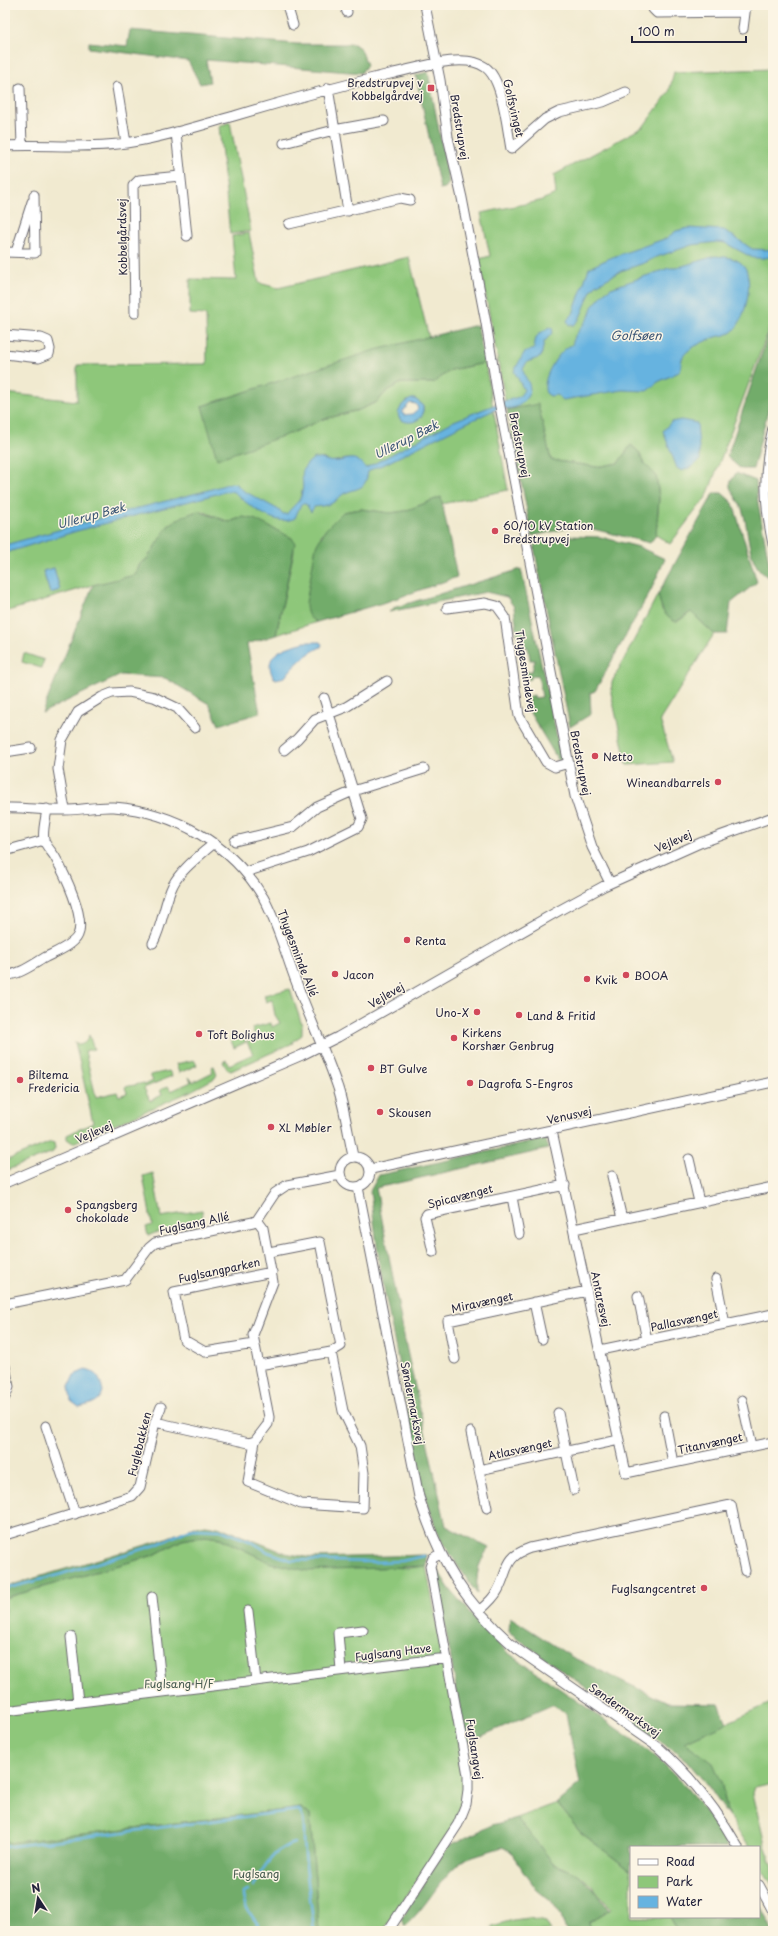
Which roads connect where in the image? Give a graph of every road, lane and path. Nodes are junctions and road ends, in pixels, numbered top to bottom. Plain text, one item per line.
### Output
1 (287, 5) edge
2 (425, 5) edge
3 (652, 5) edge
4 (745, 8) edge
5 (293, 25) dead end
6 (743, 29) dead end
7 (437, 64) junction
8 (117, 87) dead end
9 (20, 88) dead end
10 (328, 88) junction
11 (626, 92) dead end
12 (384, 121) dead end
13 (334, 130) junction
14 (176, 132) junction
15 (126, 143) junction
16 (284, 144) dead end
17 (22, 145) junction
18 (5, 146) edge
19 (180, 176) junction
20 (410, 200) dead end
21 (348, 211) junction
22 (289, 224) dead end
23 (187, 236) dead end
24 (5, 252) edge
25 (16, 252) junction
26 (135, 313) dead end
27 (5, 335) edge
28 (5, 354) edge
29 (773, 428) edge
30 (773, 544) edge
31 (447, 608) dead end
32 (387, 681) dead end
33 (324, 698) dead end
34 (328, 713) junction
35 (195, 728) dead end
36 (31, 748) dead end
37 (284, 750) dead end
38 (5, 752) edge
39 (569, 764) junction
40 (424, 769) dead end
41 (353, 791) junction
42 (5, 808) edge
43 (48, 810) junction
44 (65, 810) junction
45 (773, 817) edge
46 (44, 840) junction
47 (235, 841) dead end
48 (214, 843) junction
49 (5, 851) edge
50 (246, 872) junction
51 (610, 884) junction
52 (153, 943) dead end
53 (5, 975) edge
54 (320, 1046) junction
55 (773, 1082) edge
56 (552, 1131) junction
57 (353, 1156) junction
58 (689, 1159) dead end
59 (371, 1169) junction
60 (338, 1176) junction
61 (612, 1176) dead end
62 (5, 1183) edge
63 (565, 1185) junction
64 (358, 1187) junction
65 (773, 1187) edge
66 (512, 1197) junction
67 (699, 1202) junction
68 (622, 1219) junction
69 (257, 1220) junction
70 (574, 1229) junction
71 (520, 1234) dead end
72 (269, 1252) junction
73 (433, 1252) dead end
74 (272, 1272) junction
75 (716, 1279) dead end
76 (587, 1291) junction
77 (638, 1296) dead end
78 (534, 1302) junction
79 (5, 1304) edge
80 (773, 1314) edge
81 (725, 1324) junction
82 (542, 1339) dead end
83 (647, 1340) junction
84 (254, 1344) junction
85 (600, 1350) junction
86 (331, 1352) junction
87 (455, 1359) dead end
88 (259, 1365) junction
89 (5, 1366) edge
90 (5, 1397) edge
91 (742, 1400) dead end
92 (161, 1407) dead end
93 (558, 1413) dead end
94 (664, 1416) dead end
95 (156, 1422) junction
96 (46, 1426) dead end
97 (471, 1432) dead end
98 (619, 1440) junction
99 (255, 1441) junction
100 (773, 1442) edge
101 (752, 1446) junction
102 (566, 1452) junction
103 (673, 1463) junction
104 (479, 1470) junction
105 (626, 1473) joint
106 (574, 1490) dead end
107 (487, 1508) dead end
108 (76, 1514) junction
109 (5, 1535) edge
110 (440, 1554) junction
111 (745, 1571) dead end
112 (152, 1597) dead end
113 (248, 1611) dead end
114 (479, 1611) junction
115 (363, 1630) dead end
116 (71, 1637) dead end
117 (447, 1658) junction
118 (341, 1670) junction
119 (256, 1681) junction
120 (162, 1692) junction
121 (78, 1702) junction
122 (5, 1711) edge
123 (737, 1846) edge
124 (760, 1887) edge
125 (773, 1911) edge
126 (388, 1931) edge

1 - 5 street
2 - 7 street, Bredstrupvej
3 - 4 street
4 - 6 street
7 - 10 street
7 - 11 street, Golfsvinget
7 - 39 street, Bredstrupvej
8 - 15 street
9 - 17 street
10 - 13 street
10 - 14 street
12 - 13 street
13 - 16 street
13 - 21 street
14 - 15 street
14 - 19 street
15 - 17 street
17 - 18 street
19 - 23 street
19 - 26 street, Kobbelgårdsvej
20 - 21 street
21 - 22 street
24 - 25 street
25 - 25 street
27 - 28 street
29 - 30 street
31 - 39 street, Thygesmindevej
32 - 34 street
33 - 34 street
34 - 37 street
34 - 41 street
35 - 44 street
36 - 38 street
39 - 51 street, Bredstrupvej
40 - 41 street
41 - 47 street
41 - 50 street
42 - 43 street, Thygesminde Allé
43 - 44 street, Thygesminde Allé
43 - 46 street
44 - 48 street, Thygesminde Allé
45 - 51 street, Vejlevej
46 - 49 street
46 - 53 street
48 - 50 street, Thygesminde Allé
48 - 52 street
50 - 54 street, Thygesminde Allé
51 - 54 street, Vejlevej
54 - 57 street
54 - 62 street, Vejlevej
55 - 56 street, Venusvej
56 - 59 street, Venusvej
56 - 63 street, Antaresvej
57 - 59 street
57 - 60 street
58 - 67 street
59 - 64 street
60 - 64 street
60 - 69 street
61 - 68 street
63 - 66 street, Spicavænget
63 - 70 street, Antaresvej
64 - 110 street, Søndermarksvej
65 - 67 street
66 - 71 street
66 - 73 street, Spicavænget
67 - 68 street
68 - 70 street
69 - 72 street, Fuglsangparken
69 - 79 street, Fuglsang Allé
70 - 76 street, Antaresvej
72 - 74 street, Fuglsangparken
72 - 86 street, Fuglsangparken
74 - 84 street, Fuglsangparken
74 - 84 street, Fuglsangparken
75 - 81 street, Pallasvænget
76 - 78 street, Miravænget
76 - 85 street, Antaresvej
77 - 83 street, Pallasvænget
78 - 82 street
78 - 87 street, Miravænget
80 - 81 street, Pallasvænget
81 - 83 street, Pallasvænget
83 - 85 street, Pallasvænget
84 - 88 street, Fuglsangparken
85 - 98 street, Antaresvej
86 - 88 street
86 - 99 street, Fuglsangparken
88 - 99 street, Fuglsangparken
89 - 90 street
91 - 101 street, Titanvænget
92 - 95 street, Fuglebakken
93 - 102 street, Atlasvænget
94 - 103 street, Titanvænget
95 - 99 street
95 - 108 street, Fuglebakken
96 - 108 street
97 - 104 street, Atlasvænget
98 - 102 street, Atlasvænget
98 - 105 street, Antaresvej
100 - 101 street, Titanvænget
101 - 103 street, Titanvænget
102 - 104 street, Atlasvænget
102 - 106 street, Atlasvænget
103 - 105 street, Titanvænget
104 - 107 street, Atlasvænget
108 - 109 street, Fuglebakken
110 - 114 street, Søndermarksvej
110 - 117 street, Fuglsangvej
111 - 114 street
112 - 120 street
113 - 119 street
114 - 123 street, Søndermarksvej
115 - 118 street, Fuglsang Have
116 - 121 street
117 - 118 street, Fuglsang Have
117 - 126 street, Fuglsangvej
118 - 119 street, Fuglsang Have
119 - 120 street, Fuglsang Have
120 - 121 street, Fuglsang Have
121 - 122 street, Fuglsang Have
124 - 125 street

